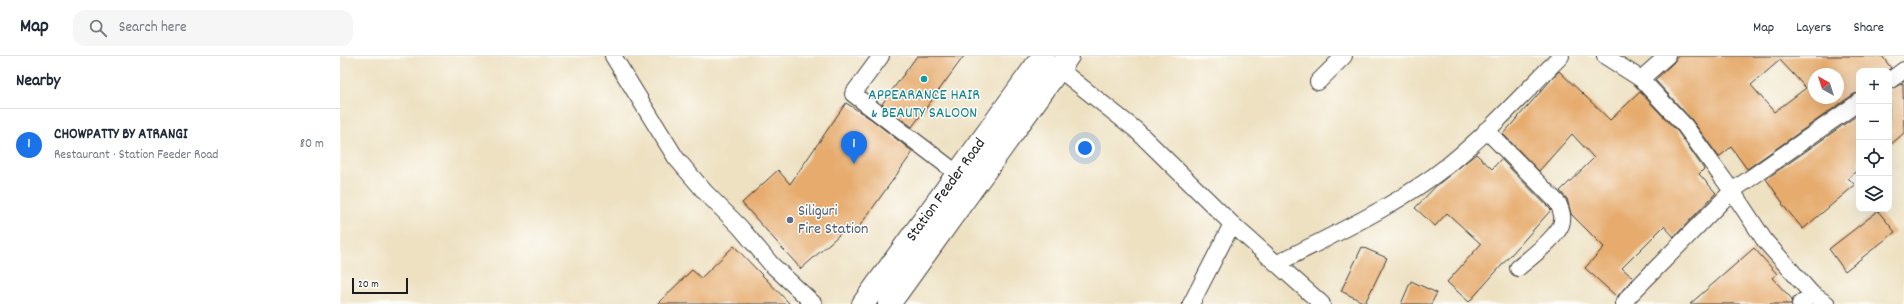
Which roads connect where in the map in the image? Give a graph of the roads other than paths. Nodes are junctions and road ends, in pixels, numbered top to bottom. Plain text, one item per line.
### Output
1 (613, 56) edge
2 (881, 56) edge
3 (1344, 56) edge
4 (1562, 56) edge
5 (1605, 56) edge
6 (1667, 56) edge
7 (1057, 60) edge
8 (1904, 70) edge
9 (1892, 79) edge
10 (1641, 80) junction
11 (1318, 82) dead end
12 (1856, 104) edge
13 (1486, 130) junction
14 (958, 174) junction
15 (1732, 191) junction
16 (1232, 224) junction
17 (1278, 263) junction
18 (1518, 268) dead end
19 (1806, 299) edge
20 (814, 304) edge
21 (863, 304) edge
22 (889, 304) edge
23 (1191, 304) edge
24 (1322, 304) edge
25 (1624, 304) edge
26 (1827, 304) edge

1 - 20 street
2 - 14 street
3 - 11 street
4 - 13 street
5 - 10 street
6 - 10 street
7 - 14 street, Station Feeder Road
7 - 16 street
7 - 22 street, Station Feeder Road
8 - 9 street
10 - 15 street
12 - 15 street
13 - 17 street
13 - 18 street
14 - 21 street, Station Feeder Road
15 - 19 street
15 - 25 street
16 - 17 street
16 - 23 street
17 - 24 street
19 - 26 street

